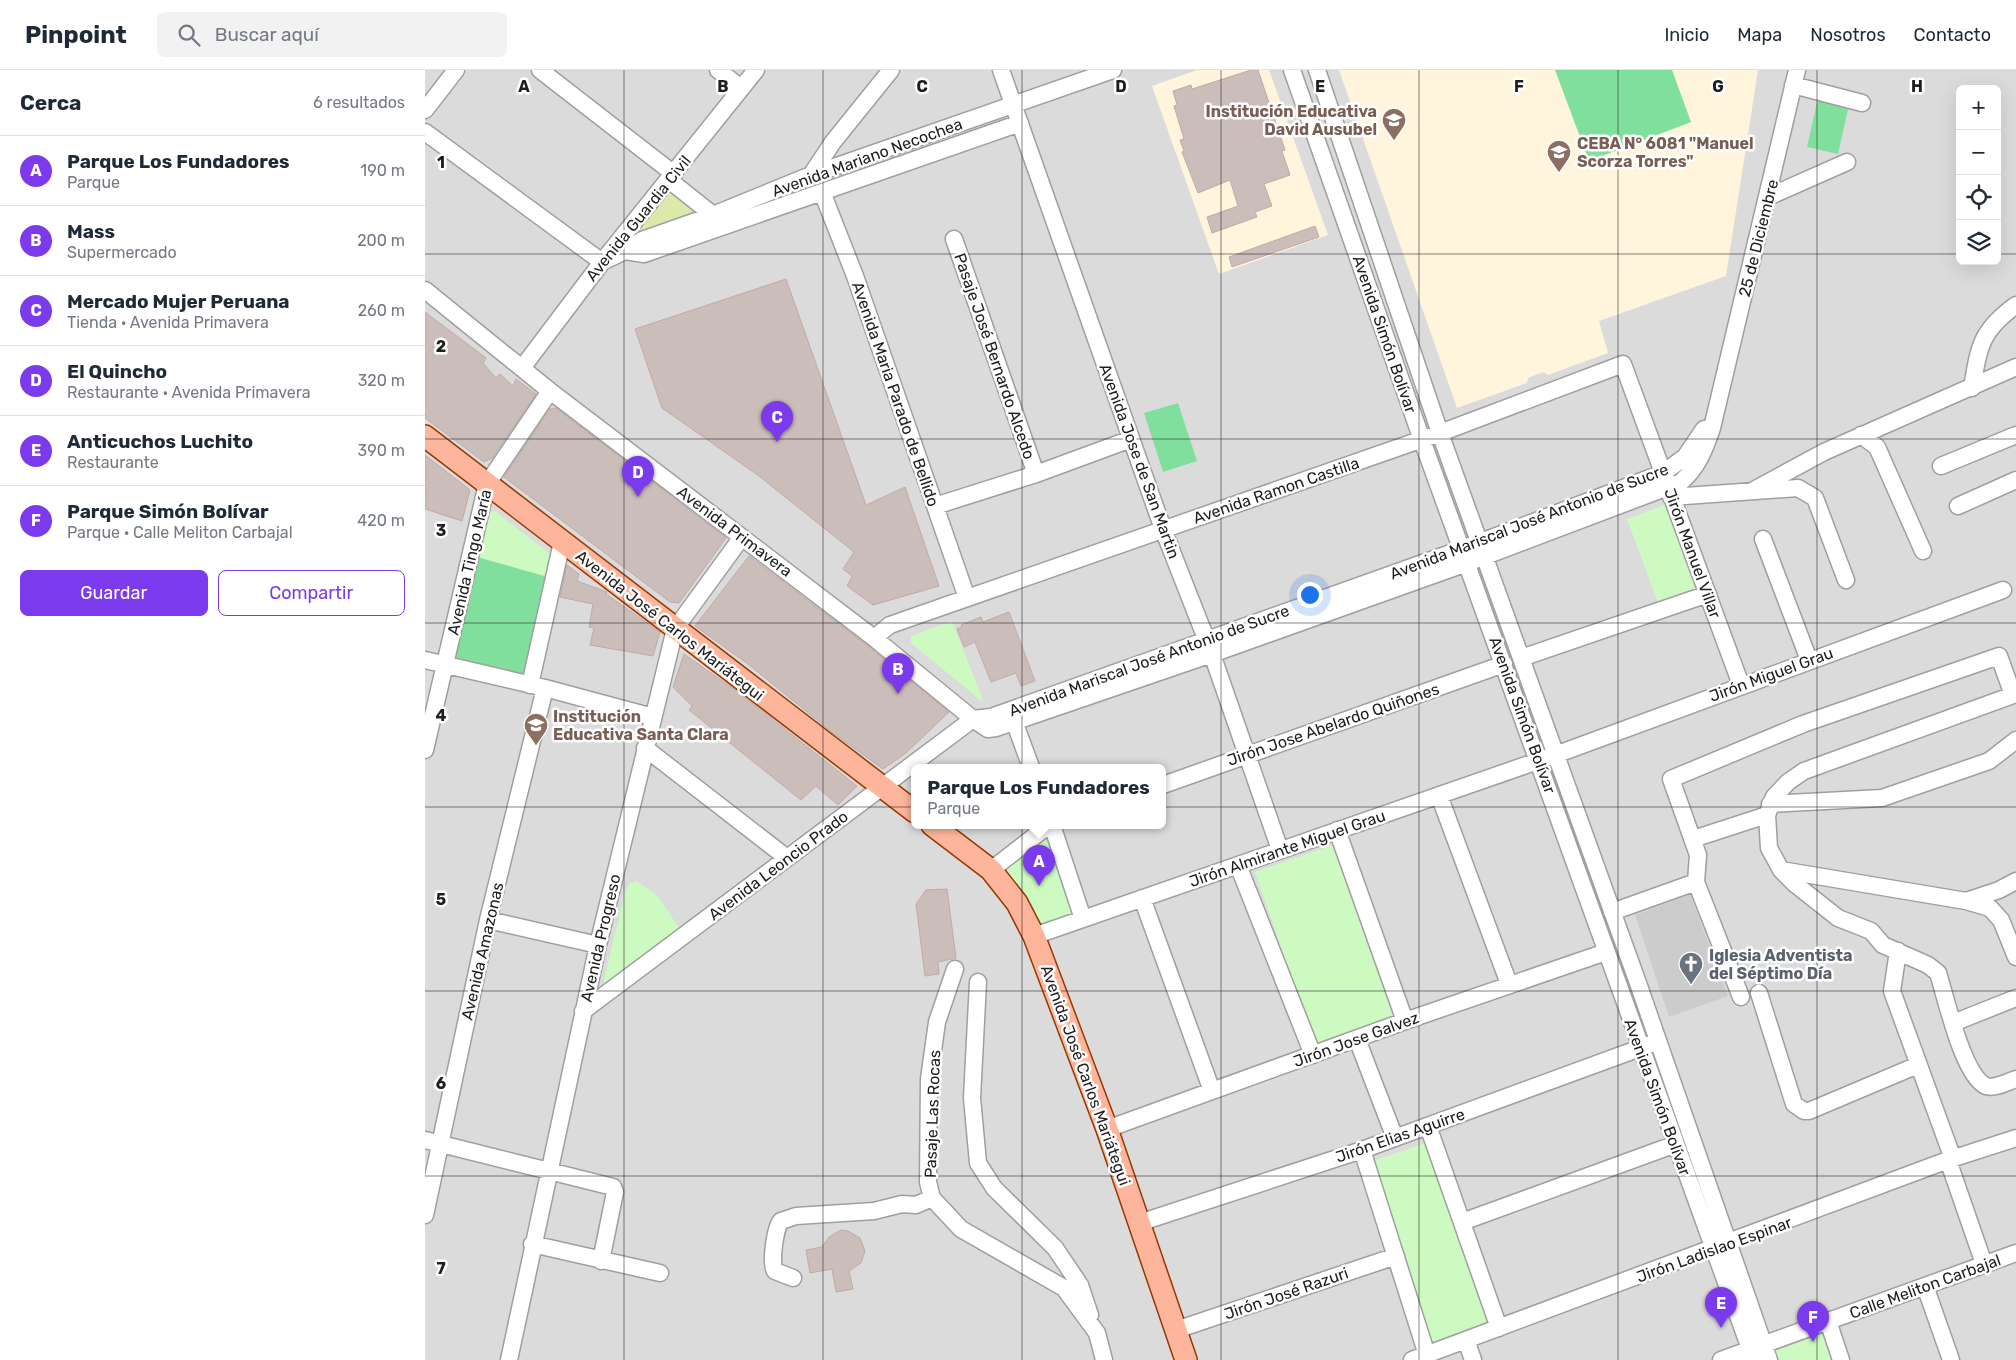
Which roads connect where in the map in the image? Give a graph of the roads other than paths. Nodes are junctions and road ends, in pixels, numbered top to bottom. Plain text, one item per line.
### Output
1 (456, 70) edge
2 (539, 70) edge
3 (717, 70) edge
4 (755, 70) edge
5 (891, 70) edge
6 (1001, 70) edge
7 (1113, 70) edge
8 (1292, 70) edge
9 (1317, 70) edge
10 (1795, 78) edge
11 (741, 88) junction
12 (1863, 103) dead end
13 (1014, 105) junction
14 (425, 110) edge
15 (1020, 123) junction
16 (425, 132) edge
17 (1847, 162) dead end
18 (1351, 169) junction
19 (811, 175) junction
20 (1330, 176) junction
21 (671, 177) junction
22 (822, 192) junction
23 (1768, 197) junction
24 (713, 215) junction
25 (954, 239) dead end
26 (625, 252) junction
27 (602, 262) junction
28 (425, 290) edge
29 (2016, 306) edge
30 (1623, 364) joint
31 (2016, 367) edge
32 (522, 368) junction
33 (1972, 388) junction
34 (550, 390) junction
35 (1717, 405) joint
36 (1440, 434) junction
37 (1861, 435) junction
38 (2016, 435) edge
39 (425, 436) edge
40 (1131, 439) junction
41 (1423, 440) junction
42 (1941, 466) dead end
43 (1036, 474) junction
44 (2016, 480) edge
45 (487, 484) junction
46 (1668, 486) junction
47 (1752, 491) junction
48 (935, 506) junction
49 (1958, 506) dead end
50 (1163, 529) junction
51 (742, 536) junction
52 (1763, 539) dead end
53 (562, 542) junction
54 (1481, 550) junction
55 (1923, 551) dead end
56 (1465, 556) junction
57 (1846, 580) dead end
58 (2003, 590) dead end
59 (1708, 594) junction
60 (967, 598) junction
61 (675, 628) junction
62 (874, 638) junction
63 (1206, 639) junction
64 (1212, 654) junction
65 (1521, 658) junction
66 (425, 660) edge
67 (1809, 660) junction
68 (445, 664) junction
69 (1504, 664) junction
70 (1741, 685) junction
71 (537, 686) junction
72 (2014, 695) edge
73 (1012, 716) junction
74 (653, 717) junction
75 (973, 719) junction
76 (2016, 740) edge
77 (645, 748) junction
78 (425, 750) edge
79 (1247, 755) junction
80 (1555, 755) junction
81 (1539, 760) junction
82 (913, 764) edge
83 (1030, 764) edge
84 (911, 765) edge
85 (1166, 784) edge
86 (882, 787) junction
87 (1439, 795) junction
88 (911, 809) edge
89 (1768, 810) junction
90 (937, 829) edge
91 (1046, 829) edge
92 (1052, 829) edge
93 (1337, 830) junction
94 (1693, 840) junction
95 (1280, 850) junction
96 (787, 858) junction
97 (1238, 865) junction
98 (991, 870) junction
99 (1781, 870) junction
100 (2016, 880) edge
101 (1696, 882) junction
102 (1142, 898) junction
103 (1966, 901) junction
104 (1612, 912) junction
105 (1083, 919) junction
106 (488, 920) junction
107 (1034, 936) junction
108 (598, 945) junction
109 (1898, 951) junction
110 (1606, 952) junction
111 (2016, 957) edge
112 (955, 969) dead end
113 (978, 982) dead end
114 (1509, 984) junction
115 (1759, 993) dead end
116 (1741, 997) dead end
117 (2016, 998) edge
118 (583, 1011) junction
119 (1405, 1021) junction
120 (1953, 1023) junction
121 (1357, 1039) junction
122 (1658, 1041) junction
123 (1641, 1047) junction
124 (1313, 1055) junction
125 (1918, 1065) junction
126 (2016, 1079) edge
127 (1212, 1091) junction
128 (1428, 1126) junction
129 (1107, 1129) junction
130 (1395, 1138) junction
131 (2016, 1138) edge
132 (432, 1142) edge
133 (1676, 1144) junction
134 (1362, 1150) junction
135 (1951, 1160) junction
136 (548, 1170) junction
137 (932, 1198) junction
138 (425, 1215) edge
139 (1462, 1222) junction
140 (1139, 1223) junction
141 (532, 1244) junction
142 (1720, 1246) junction
143 (2016, 1253) edge
144 (1396, 1256) junction
145 (601, 1261) junction
146 (1985, 1264) junction
147 (660, 1273) dead end
148 (793, 1278) dead end
149 (1925, 1286) junction
150 (1828, 1321) junction
151 (1499, 1328) junction
152 (1176, 1330) junction
153 (1097, 1333) junction
154 (1467, 1340) junction
155 (1759, 1353) edge
156 (1419, 1357) edge
157 (509, 1360) edge
158 (1104, 1360) edge
159 (1186, 1360) edge
160 (1473, 1360) edge
161 (1721, 1360) edge
162 (1841, 1360) edge
163 (1951, 1360) edge

1 - 14 street
2 - 21 street
3 - 11 street
4 - 11 street, Avenida Guardia Civil
5 - 19 street
6 - 13 street, Avenida Jose de San Martin
7 - 13 street, Avenida Mariano Necochea
8 - 20 street, Avenida Simón Bolívar
9 - 18 street, Avenida Simón Bolívar
10 - 12 street
10 - 23 street, 25 de Diciembre
11 - 21 street, Avenida Guardia Civil
13 - 15 street, Avenida Jose de San Martin
13 - 19 street, Avenida Mariano Necochea
15 - 22 street, Avenida Mariano Necochea
15 - 40 street, Avenida Jose de San Martin
16 - 27 street
17 - 23 street
18 - 20 street
18 - 36 street, Avenida Simón Bolívar
19 - 24 street, Avenida Mariano Necochea
20 - 41 street, Avenida Simón Bolívar
21 - 24 street
21 - 27 street, Avenida Guardia Civil
22 - 26 street, Avenida Mariano Necochea
22 - 48 street, Avenida Maria Parado de Bellido
23 - 35 street, 25 de Diciembre
24 - 26 street, Avenida Mariano Necochea
25 - 43 street, Pasaje José Bernardo Alcedo
26 - 27 street, Avenida Mariano Necochea
27 - 32 street, Avenida Guardia Civil
28 - 32 street, Avenida Primavera
29 - 33 street
30 - 36 street, Avenida Ramon Castilla
30 - 46 street, Jirón Manuel Villar
31 - 33 street
32 - 34 street, Avenida Primavera
33 - 37 street
34 - 45 street, Avenida Tingo María
34 - 51 street, Avenida Primavera
35 - 46 street, Avenida Mariscal José Antonio de Sucre
36 - 41 street, Avenida Ramon Castilla
36 - 54 street, Avenida Simón Bolívar
37 - 47 street
37 - 55 street
38 - 42 street
39 - 45 main road, Avenida José Carlos Mariátegui
40 - 43 street
40 - 50 street, Avenida Jose de San Martin
41 - 50 street, Avenida Ramon Castilla
41 - 56 street, Avenida Simón Bolívar
43 - 48 street
44 - 49 street
45 - 53 main road, Avenida José Carlos Mariátegui
45 - 68 street, Avenida Tingo María
46 - 47 street
46 - 54 street, Avenida Mariscal José Antonio de Sucre
46 - 59 street, Jirón Manuel Villar
47 - 57 street
48 - 60 street, Avenida Maria Parado de Bellido
50 - 60 street, Avenida Ramon Castilla
50 - 63 street, Avenida Jose de San Martin
51 - 61 street, Avenida Progreso
51 - 62 street, Avenida Primavera
52 - 67 street
53 - 61 main road, Avenida José Carlos Mariátegui
53 - 71 street, Avenida Amazonas
54 - 56 street, Avenida Mariscal José Antonio de Sucre
54 - 65 street, Avenida Simón Bolívar
56 - 63 street, Avenida Mariscal José Antonio de Sucre
56 - 64 street, Avenida Mariscal José Antonio de Sucre
56 - 69 street, Avenida Simón Bolívar
58 - 67 street, Jirón Miguel Grau
59 - 65 street
59 - 70 street, Jirón Manuel Villar
60 - 62 street, Avenida Ramon Castilla
61 - 74 street, Avenida Progreso
61 - 86 main road, Avenida José Carlos Mariátegui
62 - 75 street, Avenida Primavera
63 - 64 street, Avenida Jose de San Martin
63 - 73 street, Avenida Mariscal José Antonio de Sucre
64 - 73 street, Avenida Mariscal José Antonio de Sucre
64 - 79 street, Avenida Jose de San Martin
65 - 80 street, Avenida Simón Bolívar
66 - 68 street
67 - 70 street, Jirón Miguel Grau
68 - 71 street
68 - 78 street, Avenida Tingo María
69 - 79 street, Jirón Jose Abelardo Quiñones
69 - 81 street, Avenida Simón Bolívar
70 - 80 street, Jirón Miguel Grau
71 - 74 street
71 - 106 street, Avenida Amazonas
72 - 89 street
72 - 94 street
73 - 75 street, Avenida Mariscal José Antonio de Sucre
73 - 83 street
74 - 77 street, Avenida Progreso
75 - 82 street, Avenida Leoncio Prado
76 - 89 street
77 - 96 street
77 - 108 street, Avenida Progreso
79 - 85 street, Jirón Jose Abelardo Quiñones
79 - 95 street, Avenida Jose de San Martin
80 - 81 street, Jirón Miguel Grau
80 - 104 street, Avenida Simón Bolívar
81 - 87 street, Jirón Almirante Miguel Grau
81 - 110 street, Avenida Simón Bolívar
84 - 86 street, Avenida Leoncio Prado
86 - 88 main road, Avenida José Carlos Mariátegui
86 - 96 street, Avenida Leoncio Prado
87 - 93 street, Jirón Almirante Miguel Grau
87 - 114 street
89 - 94 street
89 - 99 street
90 - 98 main road, Avenida José Carlos Mariátegui
91 - 98 street
92 - 105 street
93 - 95 street, Jirón Almirante Miguel Grau
93 - 119 street
94 - 101 street
95 - 97 street, Jirón Almirante Miguel Grau
96 - 118 street, Avenida Leoncio Prado
97 - 102 street, Jirón Almirante Miguel Grau
97 - 124 street
98 - 107 main road, Avenida José Carlos Mariátegui
99 - 103 street
99 - 109 street
100 - 103 street
101 - 104 street
101 - 116 street
102 - 105 street, Jirón Almirante Miguel Grau
102 - 127 street
103 - 111 street
104 - 122 street, Avenida Simón Bolívar
105 - 107 street, Jirón Almirante Miguel Grau
106 - 108 street
106 - 132 street, Avenida Amazonas
107 - 129 main road, Avenida José Carlos Mariátegui
108 - 118 street, Avenida Progreso
109 - 120 street
109 - 125 street
110 - 114 street, Jirón Jose Galvez
110 - 123 street, Avenida Simón Bolívar
112 - 137 street, Pasaje Las Rocas
113 - 153 street
114 - 119 street, Jirón Jose Galvez
115 - 125 street
117 - 120 street
118 - 136 street, Avenida Progreso
119 - 121 street, Jirón Jose Galvez
120 - 126 street
121 - 124 street, Jirón Jose Galvez
121 - 130 street
122 - 123 street, Jirón Elias Aguirre
122 - 142 street, Avenida Simón Bolívar
123 - 128 street, Jirón Elias Aguirre
123 - 133 street, Avenida Simón Bolívar
124 - 127 street, Jirón Jose Galvez
125 - 135 street
127 - 129 street, Jirón Jose Galvez
128 - 130 street, Jirón Elias Aguirre
128 - 139 street
129 - 140 main road, Avenida José Carlos Mariátegui
130 - 134 street, Jirón Elias Aguirre
131 - 135 street, Jirón Ladislao Espinar
132 - 136 street
132 - 138 street, Avenida Amazonas
133 - 139 street
133 - 142 street, Avenida Simón Bolívar
134 - 140 street, Jirón Elias Aguirre
134 - 144 street
135 - 142 street, Jirón Ladislao Espinar
135 - 146 street
136 - 141 street, Avenida Progreso
136 - 145 street
137 - 148 street
137 - 153 street, Pasaje Las Rocas
139 - 151 street
140 - 152 main road, Avenida José Carlos Mariátegui
141 - 145 street
141 - 157 street, Avenida Progreso
142 - 151 street, Jirón Ladislao Espinar
142 - 155 street, Avenida Simón Bolívar
143 - 146 street, Calle Meliton Carbajal
144 - 152 street, Jirón José Razuri
144 - 156 street
145 - 147 street
146 - 149 street, Calle Meliton Carbajal
149 - 150 street, Calle Meliton Carbajal
149 - 163 street
150 - 155 street, Calle Meliton Carbajal
150 - 162 street
151 - 154 street, Jirón Ladislao Espinar
152 - 159 main road, Avenida José Carlos Mariátegui
153 - 158 street, Pasaje Las Rocas
154 - 156 street, Jirón Ladislao Espinar
154 - 160 street
155 - 161 street, Calle Meliton Carbajal

